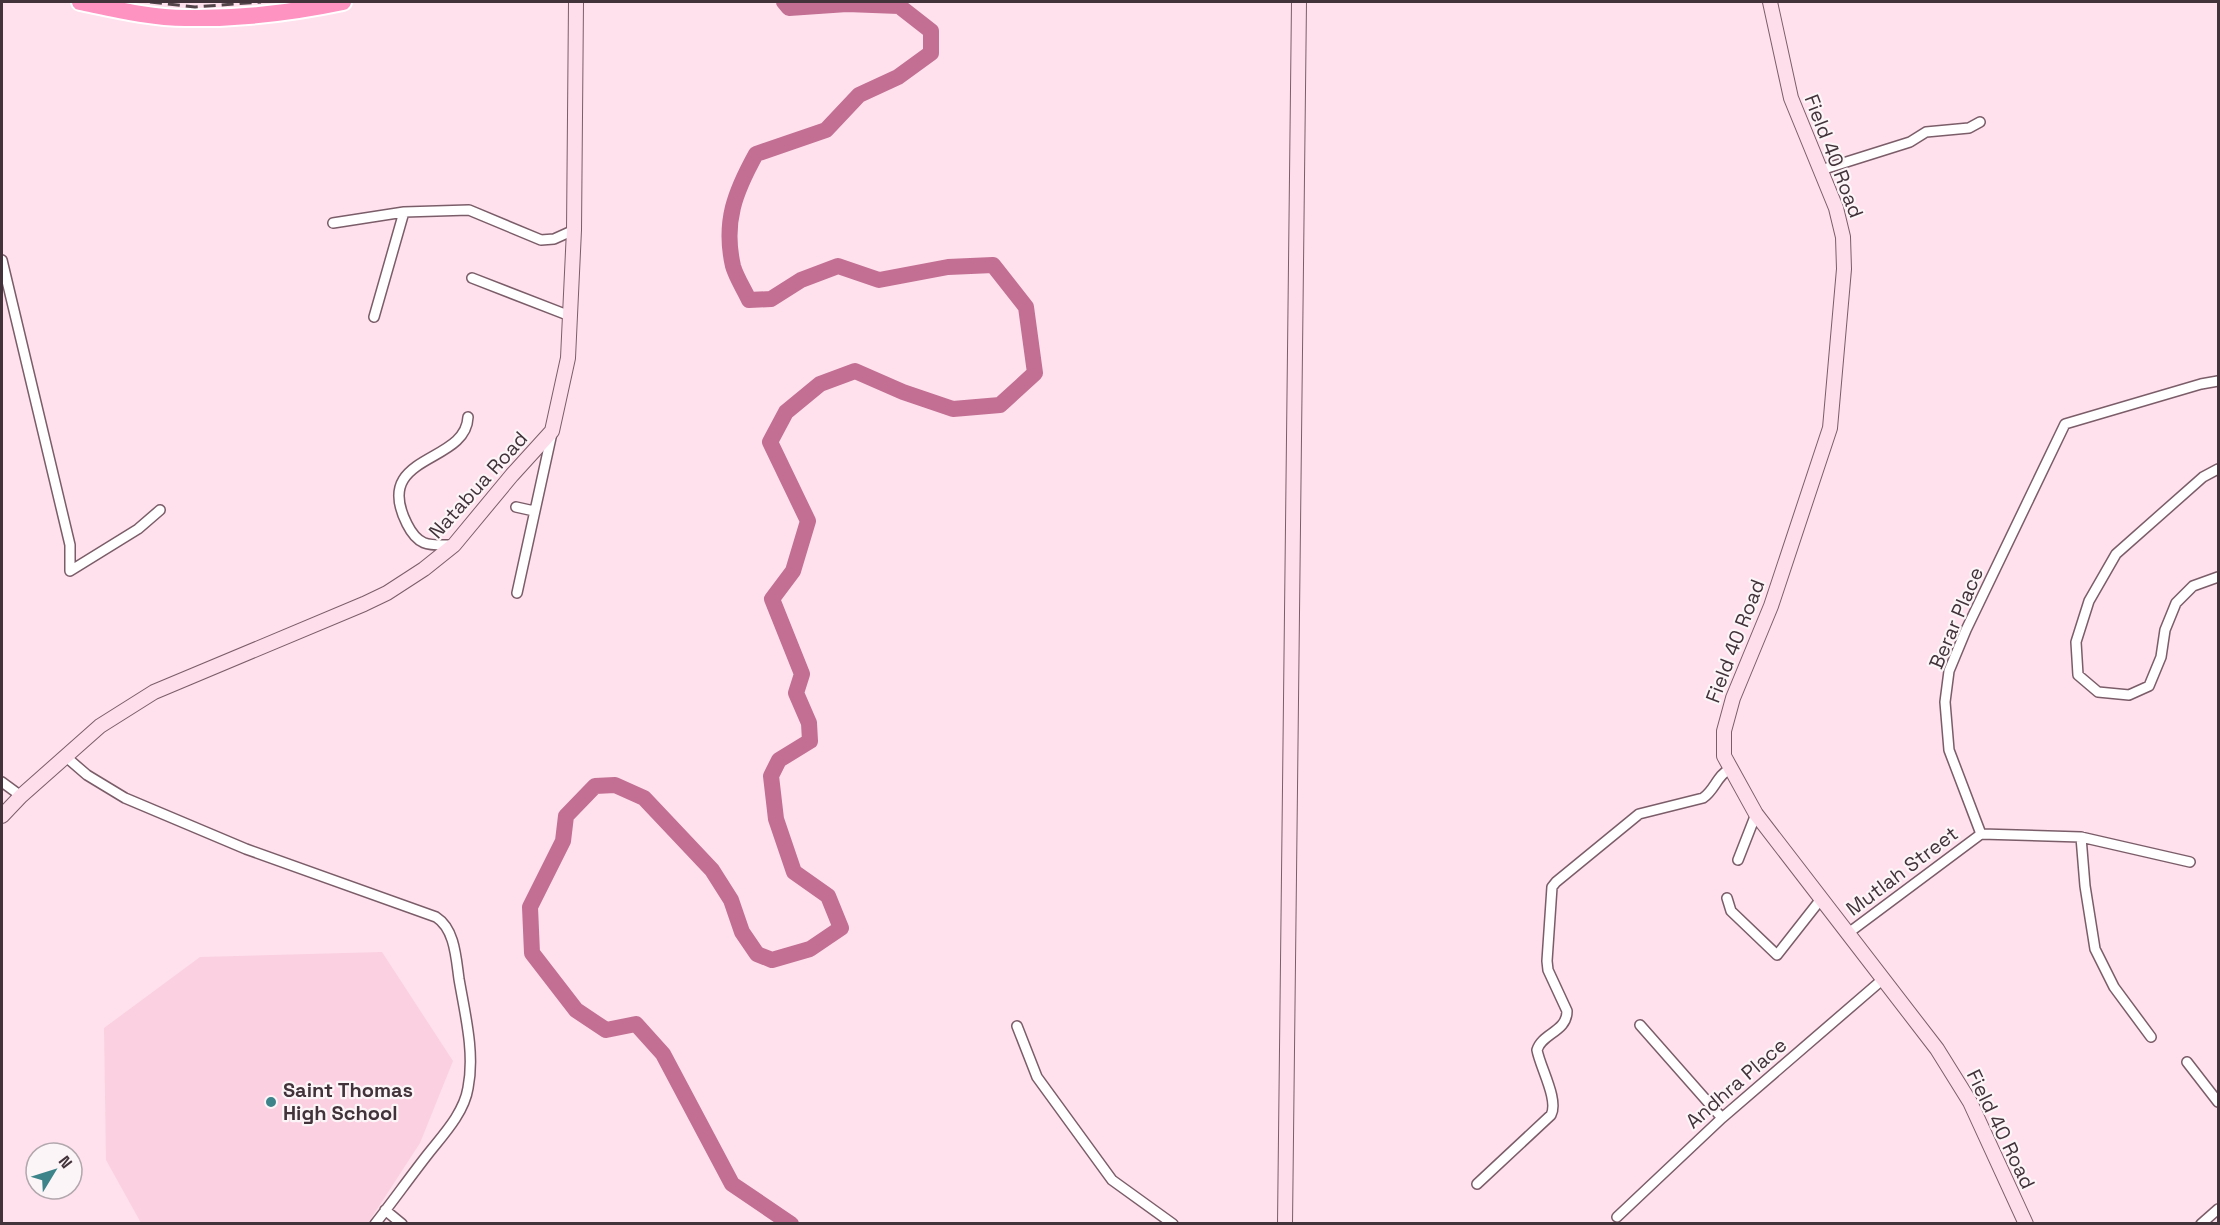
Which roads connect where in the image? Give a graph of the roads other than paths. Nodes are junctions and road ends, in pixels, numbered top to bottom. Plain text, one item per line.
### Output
1 (80, 2) edge
2 (343, 2) edge
3 (576, 2) edge
4 (1299, 2) edge
5 (1770, 2) edge
6 (1980, 122) dead end
7 (1821, 170) junction
8 (404, 212) junction
9 (333, 223) dead end
10 (574, 230) junction
11 (2, 260) edge
12 (472, 278) dead end
13 (570, 316) junction
14 (374, 317) dead end
15 (2218, 381) edge
16 (468, 417) dead end
17 (552, 431) junction
18 (2218, 469) edge
19 (516, 507) dead end
20 (160, 510) dead end
21 (534, 511) junction
22 (453, 545) junction
23 (2218, 577) edge
24 (517, 593) dead end
25 (65, 756) junction
26 (1730, 769) junction
27 (2, 782) edge
28 (21, 796) junction
29 (1756, 814) junction
30 (2, 816) edge
31 (1981, 834) junction
32 (2081, 837) junction
33 (1738, 860) dead end
34 (2190, 862) dead end
35 (1727, 898) dead end
36 (1821, 900) junction
37 (1847, 934) junction
38 (1882, 980) junction
39 (1640, 1025) dead end
40 (1017, 1026) dead end
41 (2151, 1036) dead end
42 (2187, 1062) dead end
43 (2218, 1102) edge
44 (1722, 1118) junction
45 (1477, 1184) dead end
46 (2218, 1209) edge
47 (385, 1210) junction
48 (1617, 1216) dead end
49 (375, 1224) edge
50 (402, 1224) edge
51 (1173, 1224) edge
52 (1285, 1224) edge
53 (2026, 1224) edge
54 (2201, 1224) edge

1 - 2 highway
3 - 10 street, Natabua Road
4 - 52 street
5 - 7 street, Field 40 Road
6 - 7 street
7 - 26 street, Field 40 Road
8 - 9 street
8 - 10 street
8 - 14 street
10 - 13 street, Natabua Road
11 - 20 street
12 - 13 street
13 - 17 street, Natabua Road
15 - 31 street, Berar Place
16 - 22 street
17 - 21 street
17 - 22 street, Natabua Road
18 - 23 street
19 - 21 street
21 - 24 street
22 - 25 street, Natabua Road
25 - 28 street, Natabua Road
25 - 47 street
26 - 29 street, Field 40 Road
26 - 45 street
27 - 28 street
28 - 30 street, Natabua Road
29 - 33 street
29 - 36 street, Field 40 Road
31 - 32 street, Mutlah Street
31 - 37 street, Mutlah Street
32 - 34 street, Mutlah Street
32 - 41 street
35 - 36 street
36 - 37 street, Field 40 Road
37 - 38 street, Field 40 Road
38 - 44 street, Andhra Place
38 - 53 street, Field 40 Road
39 - 44 street
40 - 51 street
42 - 43 street
44 - 48 street, Andhra Place
46 - 54 street
47 - 49 street
47 - 50 street

